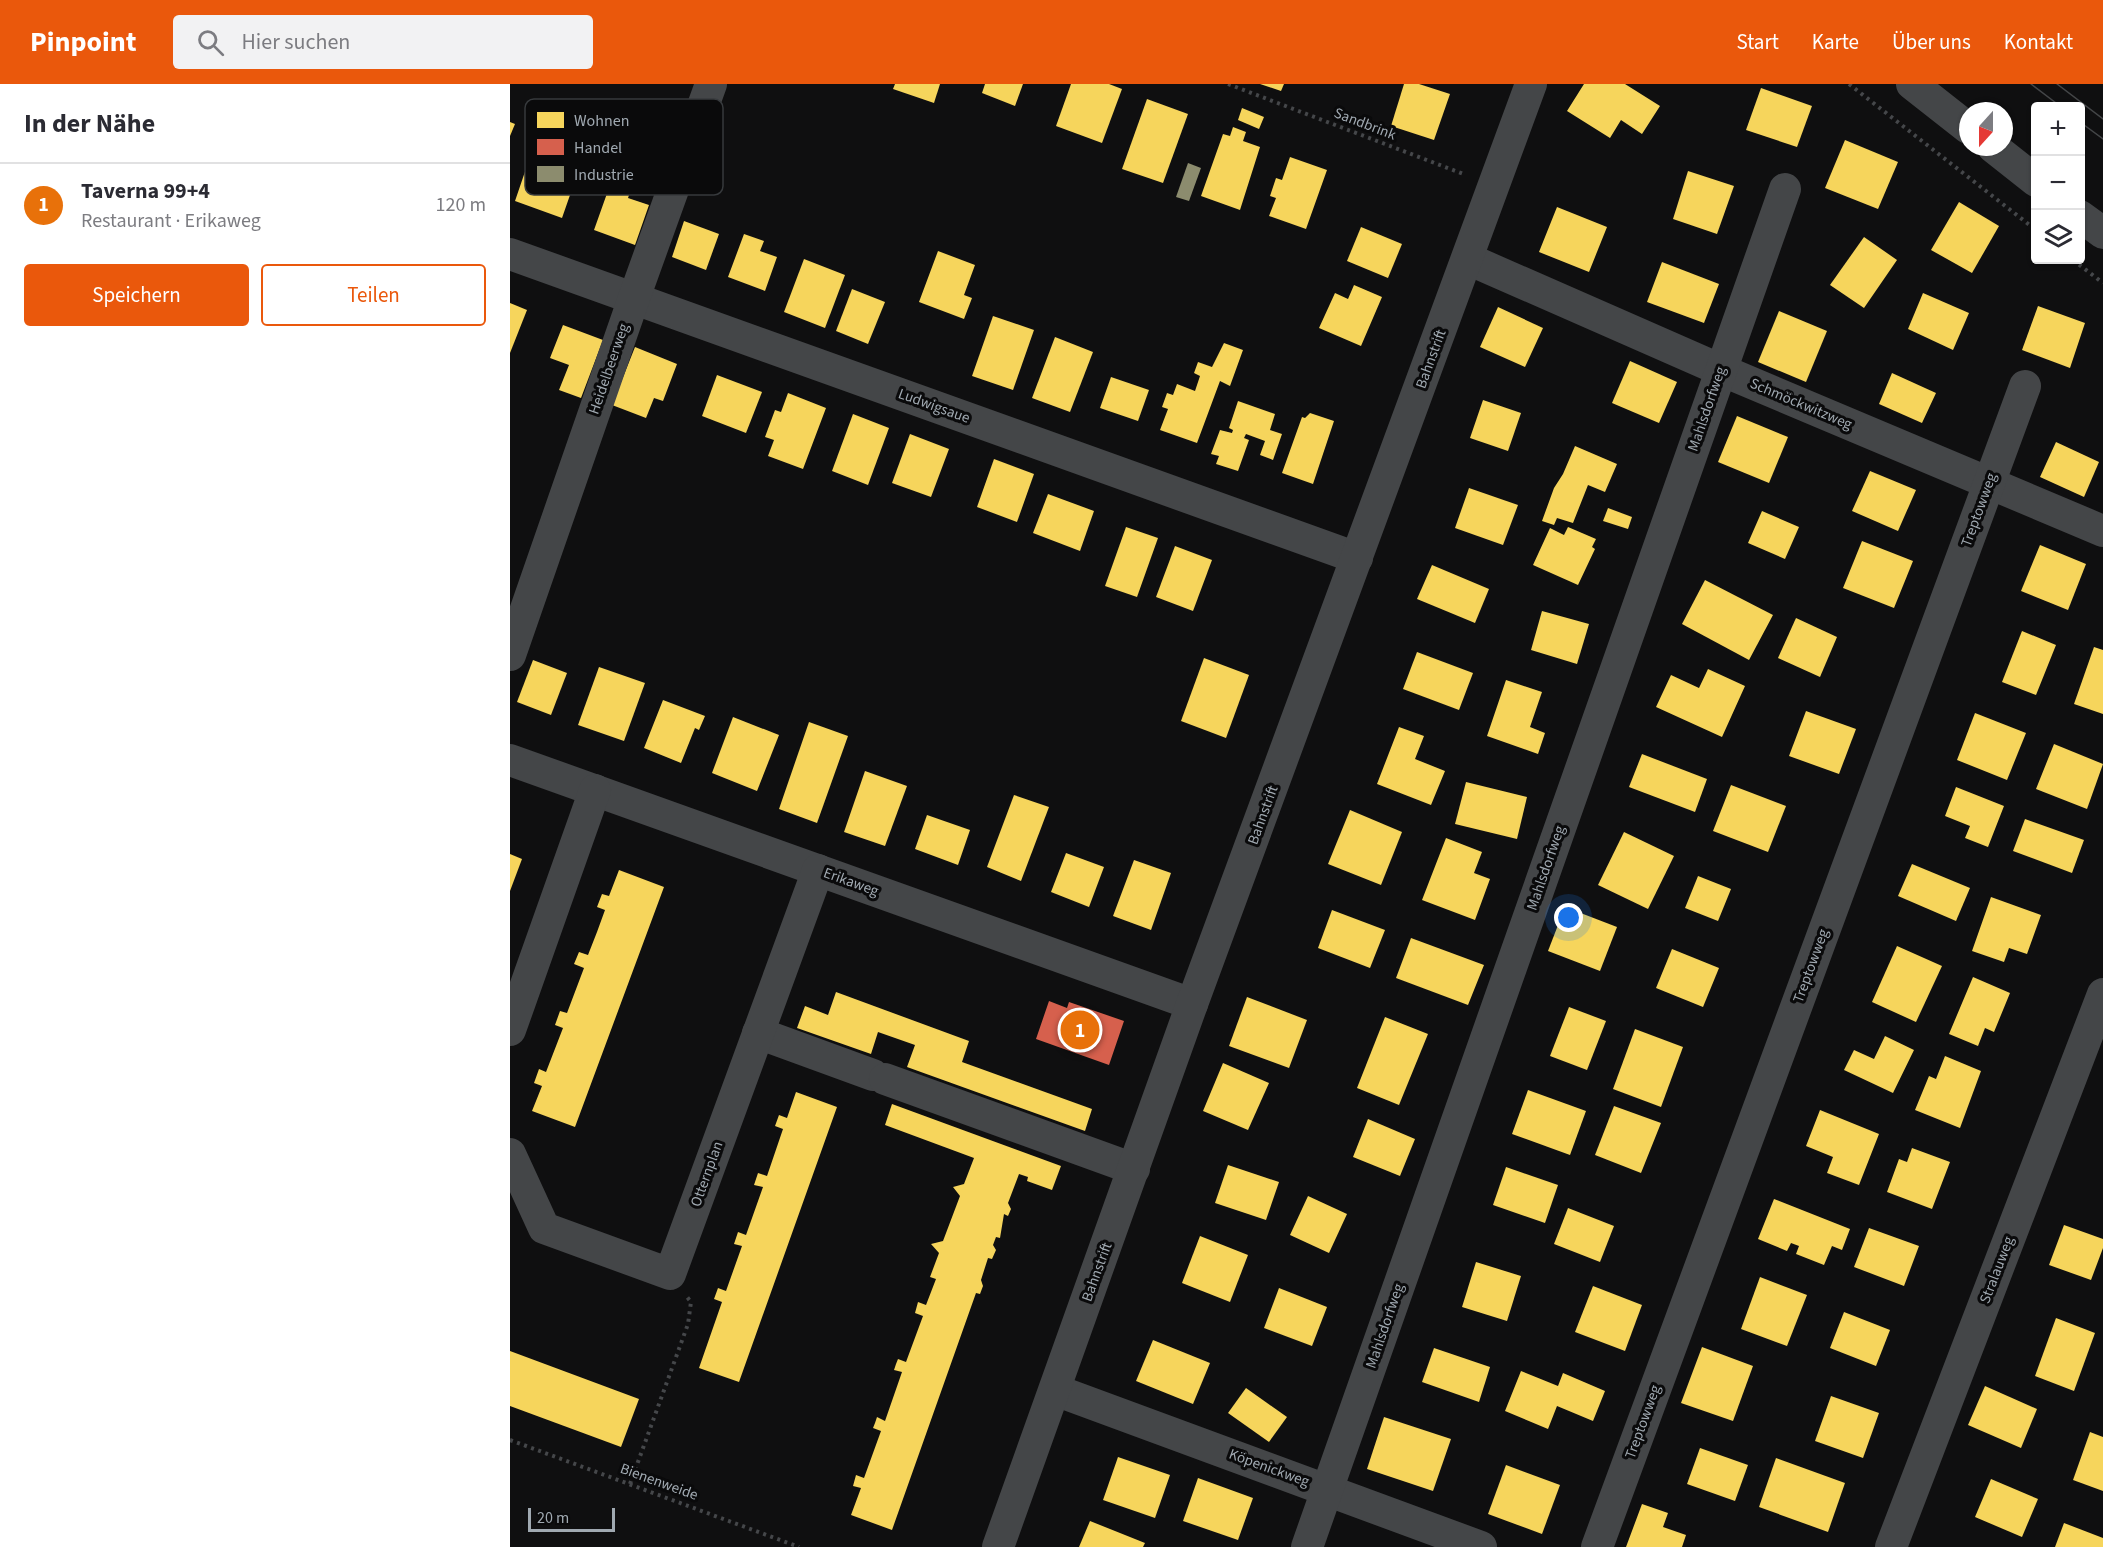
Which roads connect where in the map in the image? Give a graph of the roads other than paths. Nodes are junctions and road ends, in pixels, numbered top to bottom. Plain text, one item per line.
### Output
1 (711, 84) edge
2 (1531, 84) edge
3 (1912, 84) edge
4 (706, 99) edge
5 (1959, 121) edge
6 (2004, 156) edge
7 (2031, 177) edge
8 (1785, 189) dead end
9 (671, 195) edge
10 (2085, 220) edge
11 (2103, 233) edge
12 (510, 254) edge
13 (1468, 259) junction
14 (633, 298) junction
15 (1721, 370) junction
16 (2025, 386) dead end
17 (1989, 483) junction
18 (2103, 531) edge
19 (1357, 558) junction
20 (510, 655) edge
21 (510, 760) edge
22 (595, 790) junction
23 (818, 870) junction
24 (2103, 994) edge
25 (1192, 1004) junction
26 (510, 1030) edge
27 (758, 1034) junction
28 (510, 1154) edge
29 (1134, 1169) junction
30 (1055, 1390) junction
31 (1327, 1489) junction
32 (998, 1547) edge
33 (1307, 1547) edge
34 (1482, 1547) edge
35 (1597, 1547) edge
36 (1891, 1547) edge

1 - 4 street, Heidelbeerweg
2 - 13 street, Bahnstrift
3 - 5 street
6 - 7 street
8 - 15 street, Mahlsdorfweg
9 - 14 street, Heidelbeerweg
10 - 11 street
12 - 14 street, Ludwigsaue
13 - 15 street, Schmöckwitzweg
13 - 19 street, Bahnstrift
14 - 19 street, Ludwigsaue
14 - 20 street, Heidelbeerweg
15 - 17 street, Schmöckwitzweg
15 - 31 street, Mahlsdorfweg
16 - 17 street, Treptowweg
17 - 18 street, Schmöckwitzweg
17 - 35 street, Treptowweg
19 - 25 street, Bahnstrift
21 - 22 street, Erikaweg
22 - 23 street, Erikaweg
22 - 26 street
23 - 25 street, Erikaweg
23 - 27 street, Otternplan
24 - 36 street, Stralauweg
25 - 29 street, Bahnstrift
27 - 28 street, Otternplan
27 - 29 street
29 - 30 street, Bahnstrift
30 - 31 street, Köpenickweg
30 - 32 street, Bahnstrift
31 - 33 street, Mahlsdorfweg
31 - 34 street, Köpenickweg

